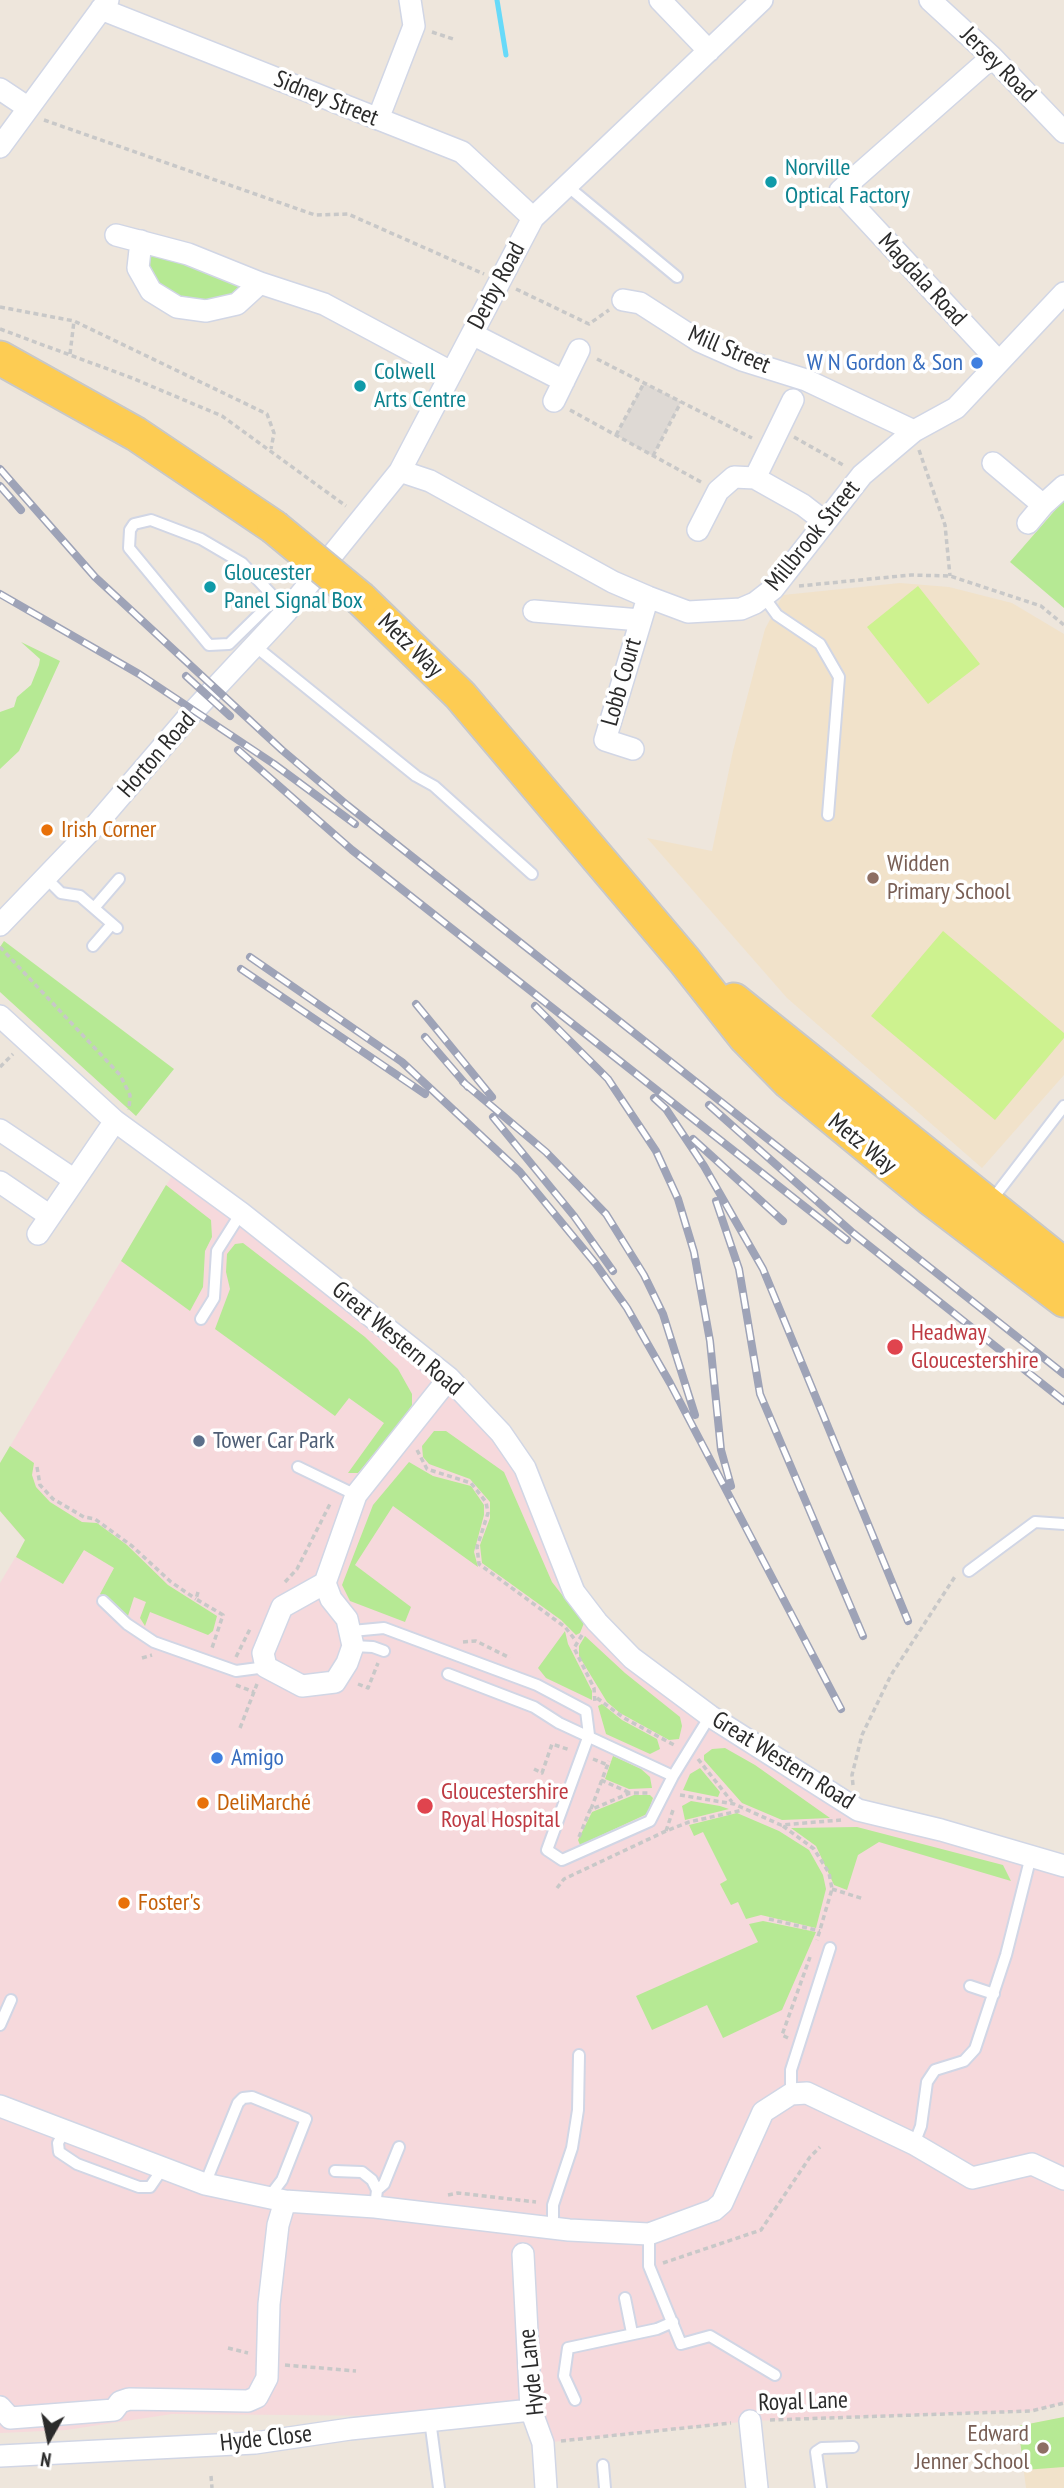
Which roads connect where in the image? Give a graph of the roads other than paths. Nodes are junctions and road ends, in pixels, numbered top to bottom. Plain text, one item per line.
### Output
1 (410, 0) edge
2 (660, 0) edge
3 (762, 0) edge
4 (930, 0) edge
5 (105, 5) edge
6 (709, 51) junction
7 (992, 57) junction
8 (0, 89) edge
9 (25, 110) junction
10 (378, 119) junction
11 (1064, 132) edge
12 (0, 147) edge
13 (566, 186) junction
14 (533, 218) junction
15 (116, 235) dead end
16 (141, 241) junction
17 (677, 277) dead end
18 (260, 283) junction
19 (1064, 293) edge
20 (623, 300) road end
21 (472, 334) junction
22 (4, 345) edge
23 (579, 350) road end
24 (999, 362) junction
25 (451, 372) junction
26 (564, 381) junction
27 (554, 401) road end
28 (793, 401) dead end
29 (914, 431) junction
30 (993, 463) dead end
31 (400, 471) junction
32 (755, 478) junction
33 (1064, 486) edge
34 (1043, 506) junction
35 (825, 522) junction
36 (1028, 523) dead end
37 (698, 530) dead end
38 (769, 593) junction
39 (648, 597) junction
40 (280, 606) junction
41 (534, 611) dead end
42 (640, 620) junction
43 (255, 646) junction
44 (229, 677) joint
45 (633, 749) dead end
46 (828, 815) dead end
47 (533, 874) dead end
48 (46, 878) junction
49 (119, 879) dead end
50 (94, 908) junction
51 (0, 925) edge
52 (93, 946) dead end
53 (0, 1016) edge
54 (1064, 1106) edge
55 (120, 1125) junction
56 (0, 1130) edge
57 (73, 1179) junction
58 (0, 1181) edge
59 (241, 1213) junction
60 (980, 1216) junction
61 (1064, 1265) edge
62 (1064, 1300) edge
63 (201, 1319) dead end
64 (449, 1378) junction
65 (298, 1467) dead end
66 (348, 1491) junction
67 (1064, 1524) edge
68 (966, 1568) road end
69 (325, 1583) junction
70 (103, 1601) dead end
71 (352, 1639) junction
72 (384, 1651) dead end
73 (266, 1667) junction
74 (448, 1675) dead end
75 (710, 1716) junction
76 (589, 1735) junction
77 (673, 1776) junction
78 (1031, 1856) junction
79 (1064, 1866) edge
80 (830, 1948) dead end
81 (970, 1986) dead end
82 (993, 1994) junction
83 (11, 2000) dead end
84 (0, 2025) edge
85 (579, 2055) dead end
86 (791, 2094) junction
87 (0, 2106) edge
88 (914, 2144) junction
89 (399, 2147) dead end
90 (335, 2171) dead end
91 (1064, 2179) edge
92 (205, 2184) junction
93 (376, 2198) junction
94 (277, 2199) junction
95 (553, 2227) junction
96 (649, 2234) junction
97 (523, 2254) dead end
98 (625, 2298) dead end
99 (673, 2322) junction
100 (632, 2333) junction
101 (775, 2375) dead end
102 (575, 2400) dead end
103 (0, 2407) edge
104 (531, 2410) junction
105 (430, 2420) junction
106 (750, 2421) road end
107 (853, 2447) dead end
108 (0, 2456) edge
109 (603, 2465) dead end
110 (439, 2488) edge
111 (546, 2488) edge
112 (606, 2488) edge
113 (757, 2488) edge
114 (821, 2488) edge

1 - 10 street
2 - 6 street
3 - 6 street, Derby Road
4 - 7 street, Jersey Road
5 - 9 street
5 - 10 street, Sidney Street
6 - 13 street, Derby Road
7 - 11 street, Jersey Road
7 - 24 street, Magdala Road
8 - 9 street
9 - 12 street
10 - 14 street, Sidney Street
13 - 14 street, Derby Road
13 - 17 lane
14 - 21 street, Derby Road
15 - 16 street
16 - 18 street
16 - 18 street
18 - 25 street
19 - 24 street, Millbrook Street
20 - 29 street, Mill Street
21 - 25 street, Derby Road
21 - 26 street
22 - 60 main road, Metz Way, bridge
23 - 26 street
24 - 29 street, Millbrook Street
25 - 31 street, Derby Road
26 - 27 street
28 - 32 street
29 - 35 street, Millbrook Street
30 - 34 street
31 - 39 street, Millbrook Street
31 - 40 street, Derby Road
32 - 35 street
32 - 37 street
33 - 34 street
34 - 36 street
35 - 38 street, Millbrook Street
38 - 39 street, Millbrook Street
38 - 46 lane
39 - 42 street, Lobb Court
40 - 40 lane
40 - 43 street, Derby Road
41 - 42 street
42 - 45 street, Lobb Court
43 - 44 street, Derby Road
43 - 47 lane
44 - 48 street, Horton Road
48 - 50 lane
48 - 51 street, Horton Road
49 - 50 lane
50 - 52 lane
53 - 55 street, Great Western Road
54 - 60 lane
55 - 57 street
55 - 59 street, Great Western Road
56 - 57 street
57 - 58 street
59 - 63 lane
59 - 64 street, Great Western Road
60 - 61 main road, Metz Way
60 - 62 main road, Metz Way
64 - 66 street
64 - 75 street, Great Western Road
65 - 66 lane
66 - 69 street
67 - 68 lane
69 - 71 street
69 - 73 street
70 - 73 lane
71 - 72 lane
71 - 73 street
71 - 76 lane
74 - 76 lane
75 - 77 lane
75 - 78 street, Great Western Road
76 - 77 lane
76 - 77 lane
78 - 79 street, Great Western Road
78 - 82 lane
80 - 86 lane
81 - 82 lane
82 - 88 lane
83 - 84 lane
85 - 95 lane
86 - 88 street
86 - 96 street
87 - 92 street
88 - 91 street
89 - 93 lane
90 - 93 lane
92 - 94 street
92 - 94 lane
93 - 94 street
93 - 95 street
94 - 103 street
95 - 96 street
96 - 99 lane
97 - 104 street, Hyde Lane
98 - 100 lane
99 - 100 lane
99 - 101 lane
100 - 102 lane
104 - 105 street, Hyde Close
104 - 111 street, Hyde Lane
105 - 108 street, Hyde Close
105 - 110 lane
106 - 113 street
107 - 114 lane
109 - 112 lane

